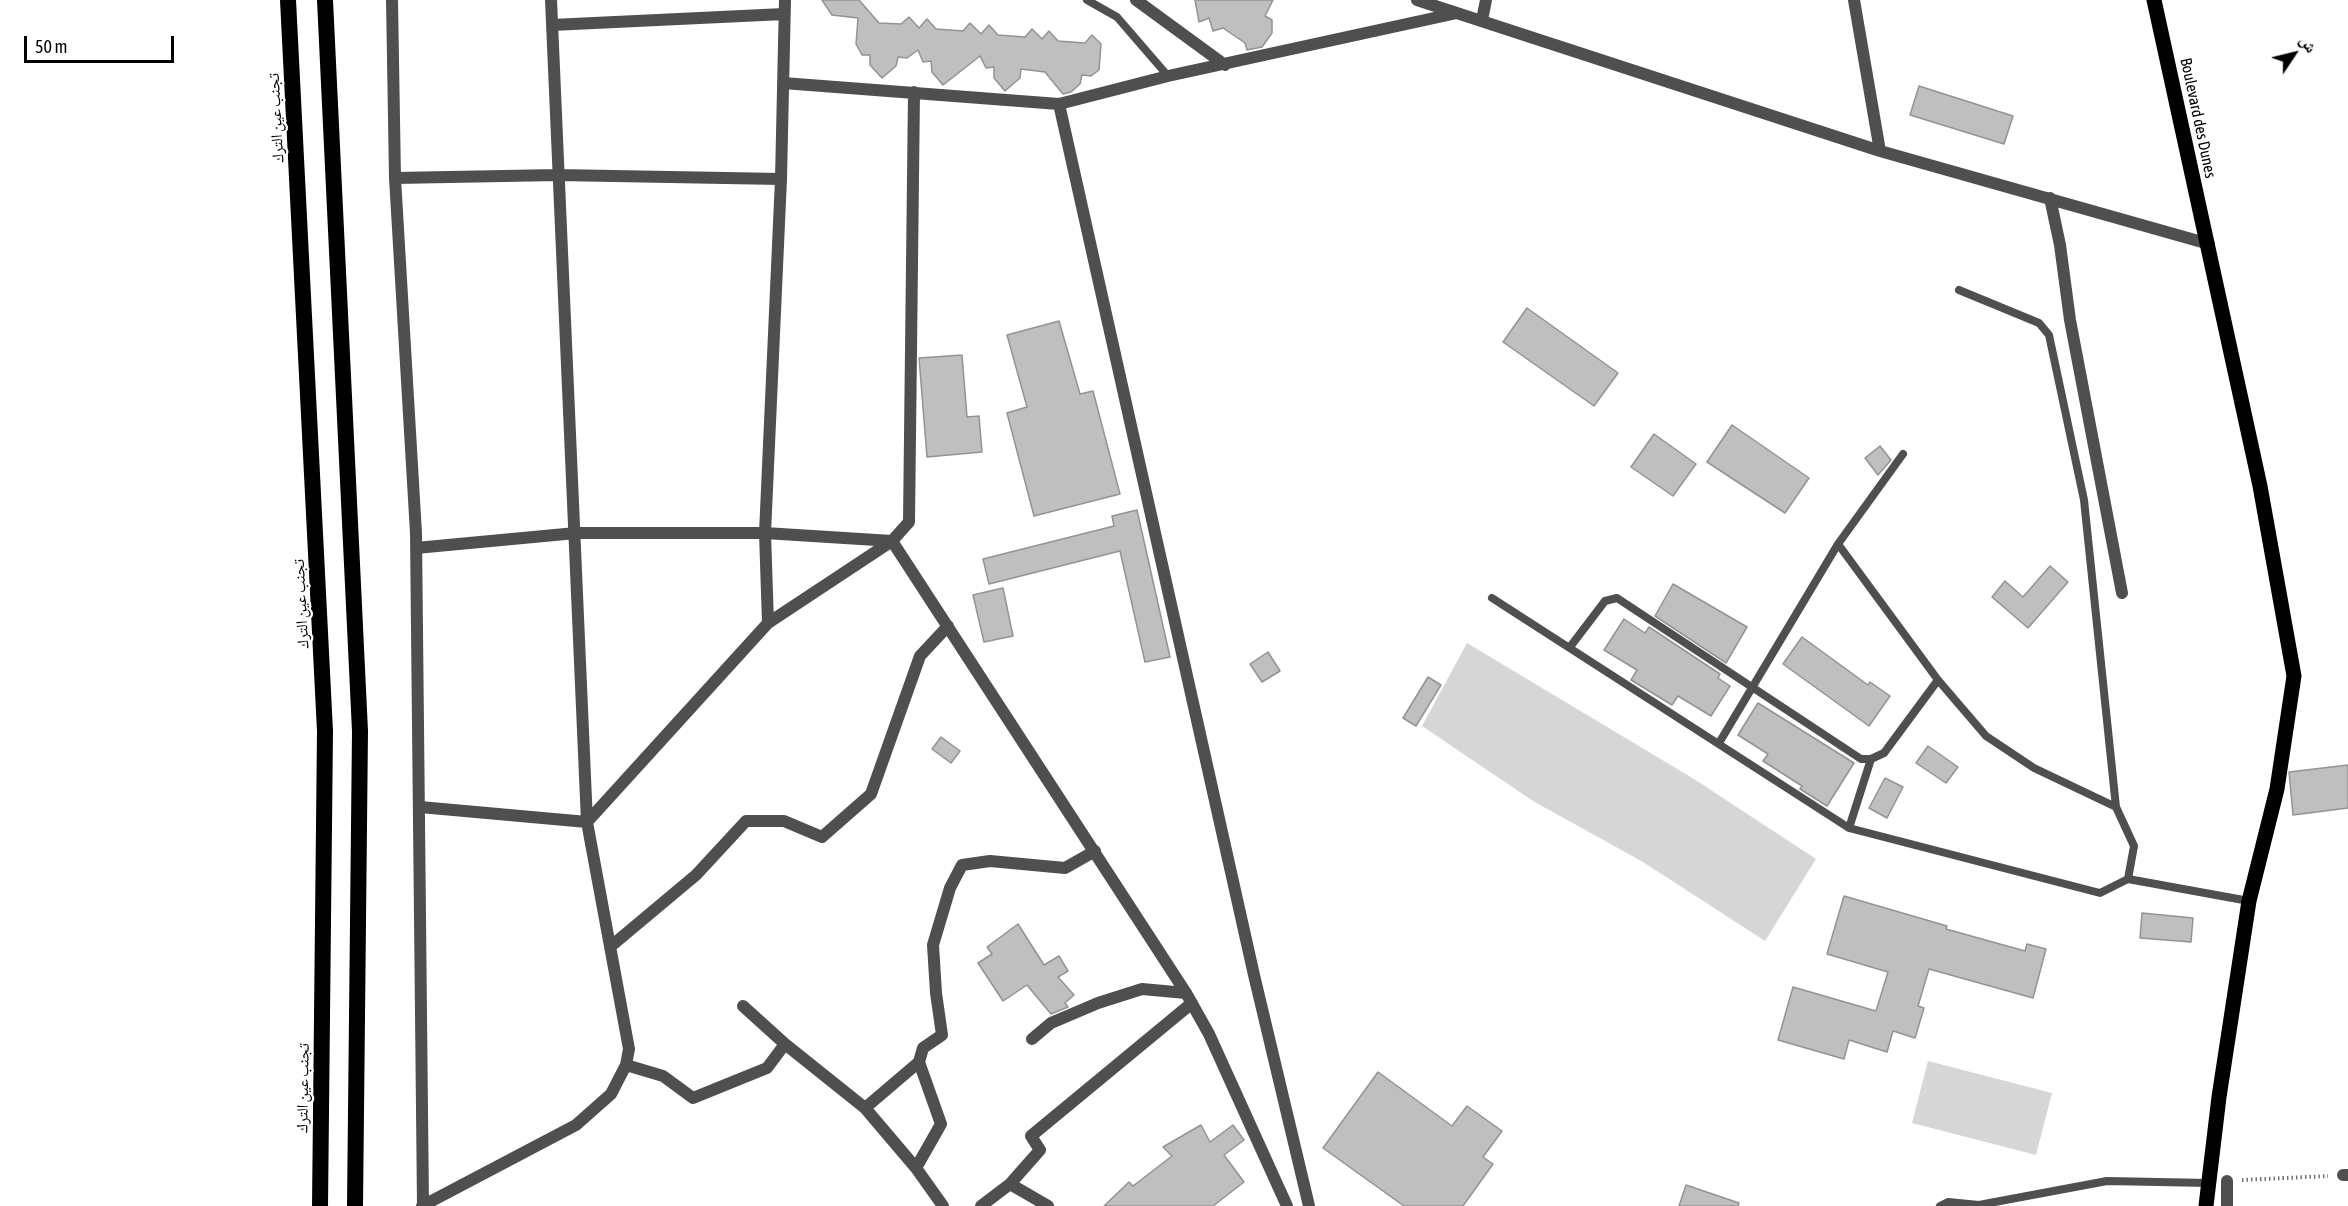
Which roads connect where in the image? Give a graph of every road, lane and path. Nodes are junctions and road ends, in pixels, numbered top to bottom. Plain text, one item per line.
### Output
1 (288, 0) edge
2 (325, 0) edge
3 (392, 0) edge
4 (551, 0) edge
5 (785, 0) edge
6 (1087, 0) edge
7 (1136, 0) edge
8 (1417, 0) edge
9 (1486, 0) edge
10 (1854, 0) edge
11 (2154, 0) edge
12 (1459, 13) junction
13 (784, 14) junction
14 (1482, 21) junction
15 (552, 26) junction
16 (1225, 65) junction
17 (1168, 76) junction
18 (783, 83) junction
19 (914, 92) junction
20 (1059, 104) junction
21 (1880, 151) junction
22 (558, 175) junction
23 (395, 178) junction
24 (781, 179) junction
25 (2050, 198) junction
26 (2209, 244) junction
27 (1959, 290) dead end
28 (1902, 453) dead end
29 (576, 533) junction
30 (765, 533) junction
31 (892, 541) junction
32 (1838, 544) junction
33 (416, 548) junction
34 (2122, 593) dead end
35 (1492, 598) dead end
36 (768, 623) junction
37 (948, 626) junction
38 (1570, 647) junction
39 (1938, 680) junction
40 (1754, 687) junction
41 (1719, 743) junction
42 (1871, 759) junction
43 (420, 807) junction
44 (2116, 807) junction
45 (587, 822) junction
46 (1850, 828) junction
47 (1095, 851) junction
48 (2128, 879) junction
49 (2249, 901) junction
50 (610, 947) junction
51 (1189, 998) junction
52 (743, 1006) dead end
53 (1032, 1039) dead end
54 (785, 1044) junction
55 (918, 1062) junction
56 (626, 1065) junction
57 (865, 1108) junction
58 (916, 1168) junction
59 (2345, 1175) edge
60 (2227, 1181) joint
61 (2209, 1183) junction
62 (1010, 1184) junction
63 (320, 1206) edge
64 (355, 1206) edge
65 (422, 1206) edge
66 (943, 1206) edge
67 (981, 1206) edge
68 (1048, 1206) edge
69 (1287, 1206) edge
70 (1309, 1206) edge
71 (1940, 1206) edge
72 (2206, 1206) edge
73 (2227, 1206) edge

1 - 63 highway, تجنب عين الترك
2 - 64 highway
3 - 23 street
4 - 15 street
5 - 13 street
6 - 17 lane
7 - 16 street
8 - 12 street
9 - 14 street
10 - 21 street
11 - 26 main road, Boulevard des Dunes
12 - 14 street
12 - 16 street
13 - 15 street
13 - 18 street
14 - 21 street
15 - 22 street
16 - 17 street
17 - 20 street
18 - 19 street
18 - 24 street
19 - 20 street
19 - 31 street
20 - 70 street
21 - 25 street
22 - 23 street
22 - 24 street
22 - 29 street
23 - 33 street
24 - 30 street
25 - 26 street
25 - 34 street
26 - 49 main road, Boulevard des Dunes
27 - 44 lane
28 - 32 lane
29 - 30 street
29 - 33 street
29 - 45 street
30 - 31 street
30 - 36 street
31 - 36 street
31 - 37 street
32 - 39 lane
32 - 40 lane
33 - 43 street
35 - 38 lane
36 - 45 street
37 - 47 street
37 - 50 street
38 - 40 lane
38 - 41 lane
39 - 42 lane
39 - 44 lane
40 - 41 lane
40 - 42 lane
41 - 46 lane
42 - 46 lane
43 - 45 street
43 - 65 street
44 - 48 lane
45 - 50 street
46 - 48 lane
47 - 51 street
47 - 55 street
48 - 49 lane
49 - 61 main road, Boulevard des Dunes
50 - 56 street
51 - 53 street
51 - 62 street
51 - 69 street
52 - 54 street
54 - 56 street
54 - 57 street
55 - 57 street
55 - 58 street
56 - 65 street
57 - 58 street
58 - 66 street
59 - 60 path
60 - 73 street
61 - 71 lane
61 - 72 main road, Boulevard des Dunes
62 - 67 street
62 - 68 street

